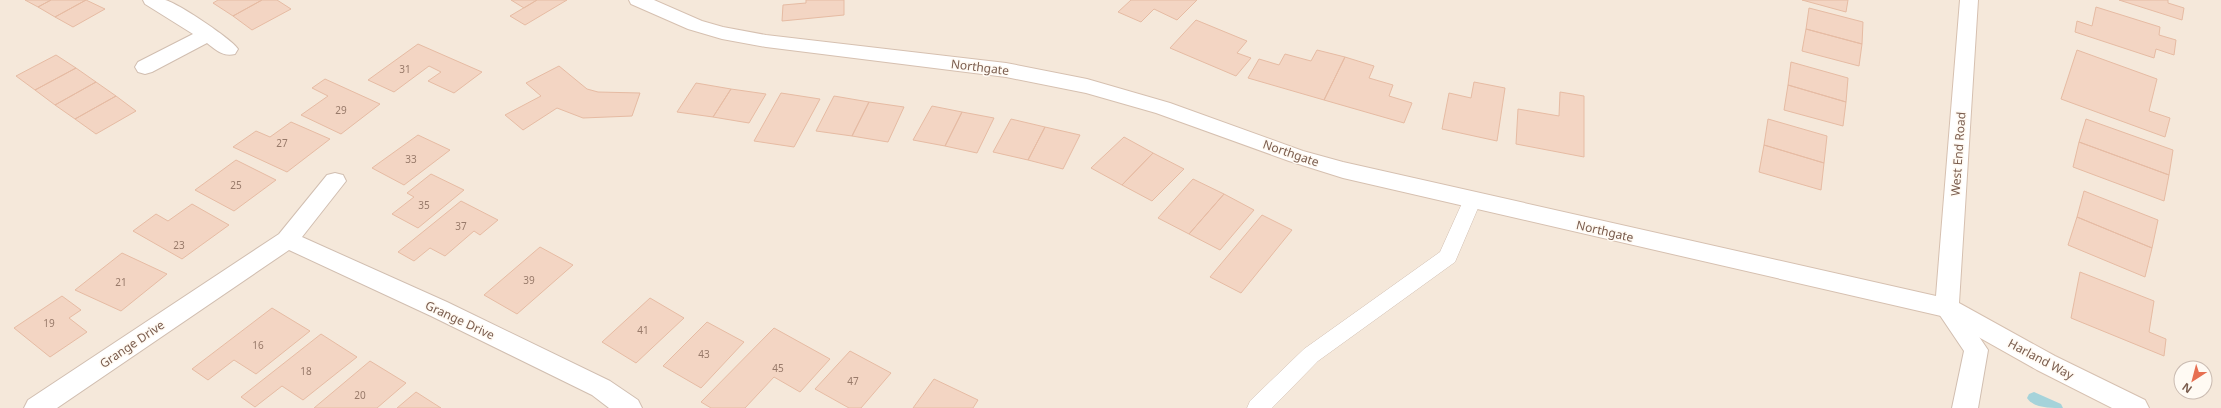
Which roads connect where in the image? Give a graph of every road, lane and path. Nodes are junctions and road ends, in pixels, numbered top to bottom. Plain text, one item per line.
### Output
1 (152, 0) edge
2 (638, 0) edge
3 (1969, 0) edge
4 (208, 34) junction
5 (228, 50) dead end
6 (146, 67) dead end
7 (335, 181) dead end
8 (1472, 201) junction
9 (287, 240) junction
10 (1947, 308) junction
11 (37, 408) edge
12 (629, 408) edge
13 (1258, 408) edge
14 (1965, 408) edge
15 (2136, 408) edge

1 - 4 street
2 - 8 street, Northgate
3 - 10 street, West End Road
4 - 5 street
4 - 6 street
7 - 9 street, Grange Drive
8 - 10 street, Northgate
8 - 13 lane
9 - 11 street, Grange Drive
9 - 12 street, Grange Drive
10 - 14 street
10 - 15 street, Harland Way

